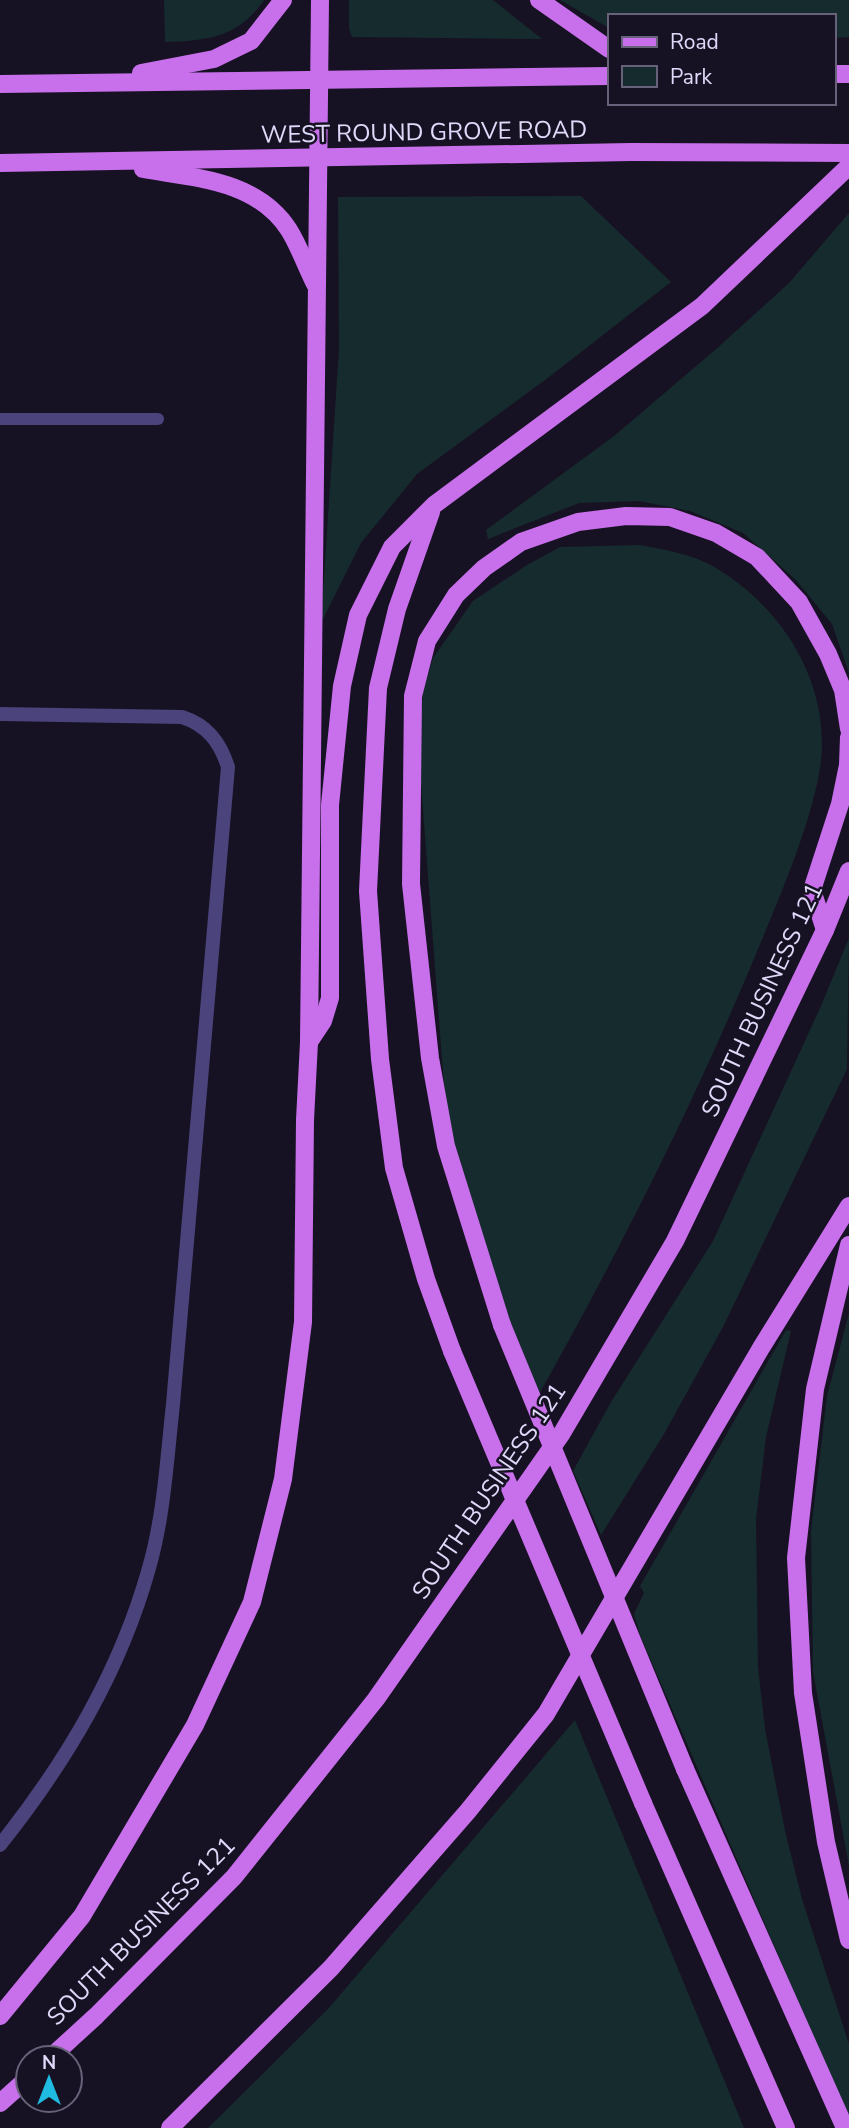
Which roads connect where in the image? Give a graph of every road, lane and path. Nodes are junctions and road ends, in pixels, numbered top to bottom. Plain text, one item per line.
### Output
1 (283, 0) edge
2 (320, 0) edge
3 (539, 0) edge
4 (608, 48) edge
5 (608, 76) edge
6 (318, 78) junction
7 (92, 82) junction
8 (0, 84) edge
9 (849, 153) edge
10 (319, 159) junction
11 (95, 162) junction
12 (0, 163) edge
13 (849, 166) edge
14 (317, 289) junction
15 (0, 419) edge
16 (158, 419) dead end
17 (434, 505) junction
18 (0, 714) edge
19 (849, 729) edge
20 (849, 737) edge
21 (849, 870) edge
22 (825, 930) junction
23 (309, 1042) junction
24 (849, 1206) edge
25 (849, 1245) edge
26 (0, 1845) edge
27 (849, 1941) edge
28 (0, 2016) edge
29 (66, 2044) edge
30 (14, 2090) edge
31 (0, 2103) edge
32 (170, 2128) edge
33 (786, 2128) edge
34 (845, 2128) edge

1 - 7 main road
2 - 6 main road
3 - 4 main road
5 - 6 main road
6 - 7 main road
6 - 10 main road
7 - 8 main road
9 - 10 main road, WEST ROUND GROVE ROAD
10 - 11 main road, WEST ROUND GROVE ROAD
10 - 14 main road
11 - 12 main road, WEST ROUND GROVE ROAD
11 - 14 main road
13 - 17 main road
14 - 23 main road
15 - 16 lane
17 - 23 main road
17 - 33 main road, bridge
18 - 26 street
19 - 34 main road, bridge
20 - 22 main road
21 - 22 main road, SOUTH BUSINESS 121
22 - 29 main road, SOUTH BUSINESS 121
23 - 28 main road
24 - 32 main road
25 - 27 main road
30 - 31 main road

